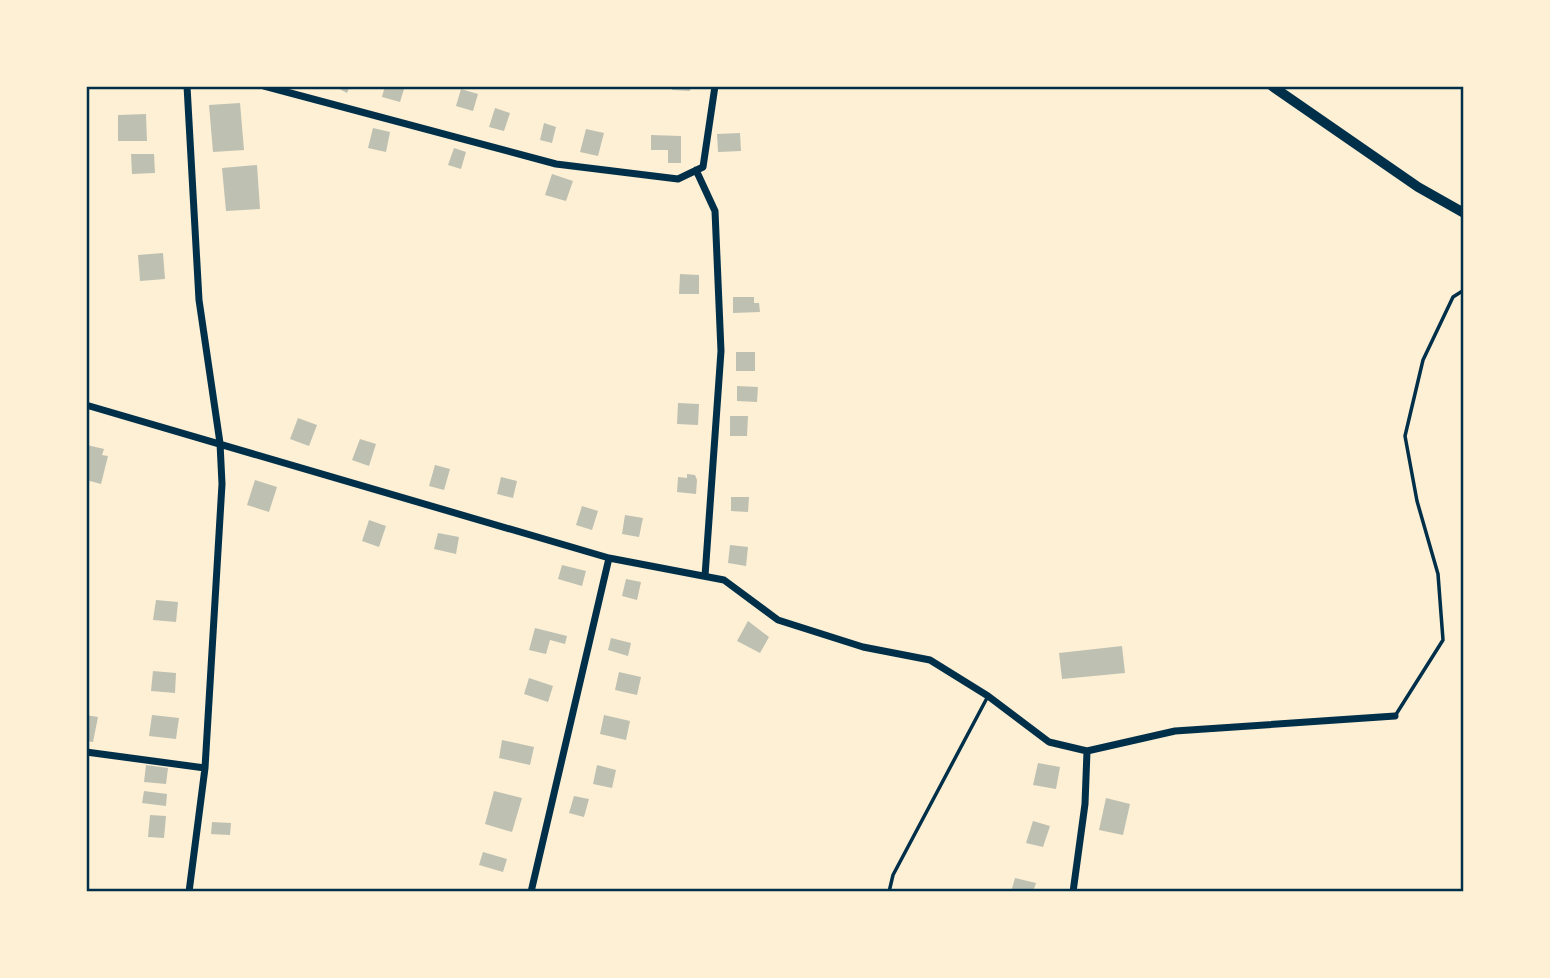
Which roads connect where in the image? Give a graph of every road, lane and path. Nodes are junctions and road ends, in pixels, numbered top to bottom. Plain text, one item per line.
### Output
1 (187, 86) edge
2 (264, 86) edge
3 (715, 86) edge
4 (1272, 86) edge
5 (696, 170) junction
6 (1464, 213) edge
7 (1464, 290) edge
8 (86, 405) edge
9 (220, 443) junction
10 (609, 558) junction
11 (705, 576) junction
12 (988, 696) junction
13 (1395, 716) joint
14 (1087, 751) junction
15 (86, 752) edge
16 (205, 768) junction
17 (189, 892) edge
18 (531, 892) edge
19 (889, 892) edge
20 (1073, 892) edge

1 - 9 street
2 - 5 street
3 - 5 street
4 - 6 street
5 - 11 street
7 - 13 lane
8 - 9 street
9 - 10 street
9 - 16 street
10 - 11 street
10 - 18 street
11 - 12 street
12 - 14 street
12 - 19 lane
13 - 14 street
14 - 20 street
15 - 16 street
16 - 17 street

